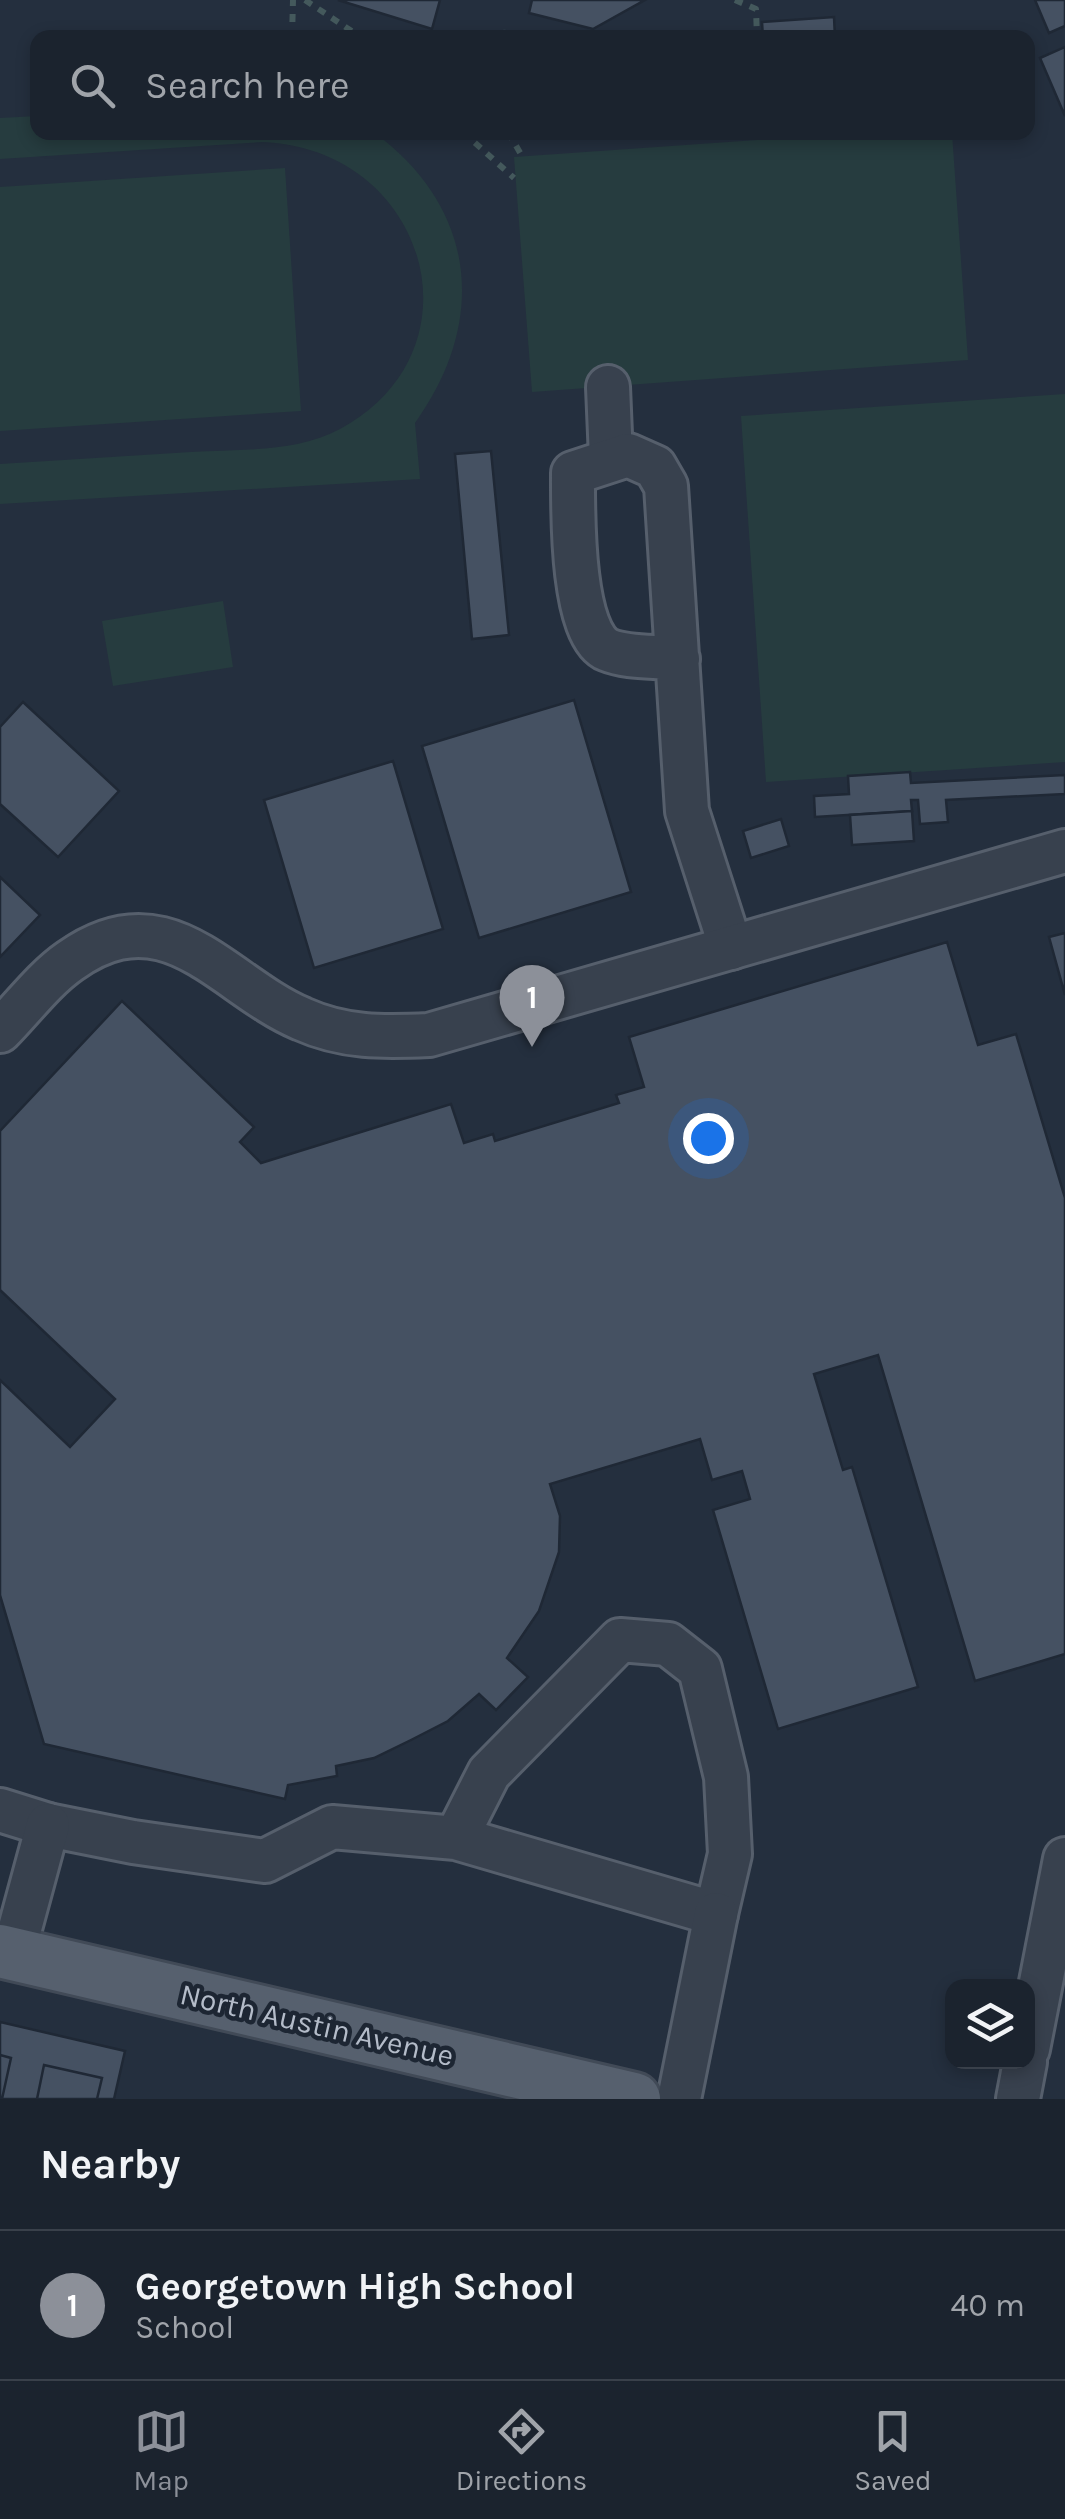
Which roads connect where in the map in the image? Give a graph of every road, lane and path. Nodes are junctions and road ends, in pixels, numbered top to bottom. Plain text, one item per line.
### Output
1 (293, 0) edge
2 (305, 0) edge
3 (735, 0) edge
4 (508, 23) dead end
5 (292, 30) edge
6 (350, 30) edge
7 (507, 30) edge
8 (757, 30) edge
9 (472, 140) edge
10 (513, 140) edge
11 (522, 156) dead end
12 (514, 178) dead end
13 (608, 387) dead end
14 (611, 458) junction
15 (678, 660) junction
16 (1065, 852) edge
17 (731, 948) junction
18 (0, 1031) edge
19 (0, 1810) edge
20 (48, 1826) junction
21 (456, 1838) junction
22 (1065, 1858) edge
23 (716, 1914) junction
24 (6, 1952) edge
25 (1035, 2013) edge
26 (1024, 2069) edge
27 (634, 2099) edge
28 (679, 2099) edge
29 (1018, 2099) edge

1 - 5 path
2 - 6 path
3 - 8 path
4 - 7 path
9 - 12 path
10 - 11 path
13 - 14 lane
14 - 15 lane
14 - 15 lane
15 - 17 lane
16 - 17 lane
17 - 18 lane
19 - 20 lane
20 - 21 lane
20 - 24 lane
21 - 23 lane
21 - 23 lane
22 - 25 lane
23 - 28 lane
24 - 27 main road, North Austin Avenue
26 - 29 lane

